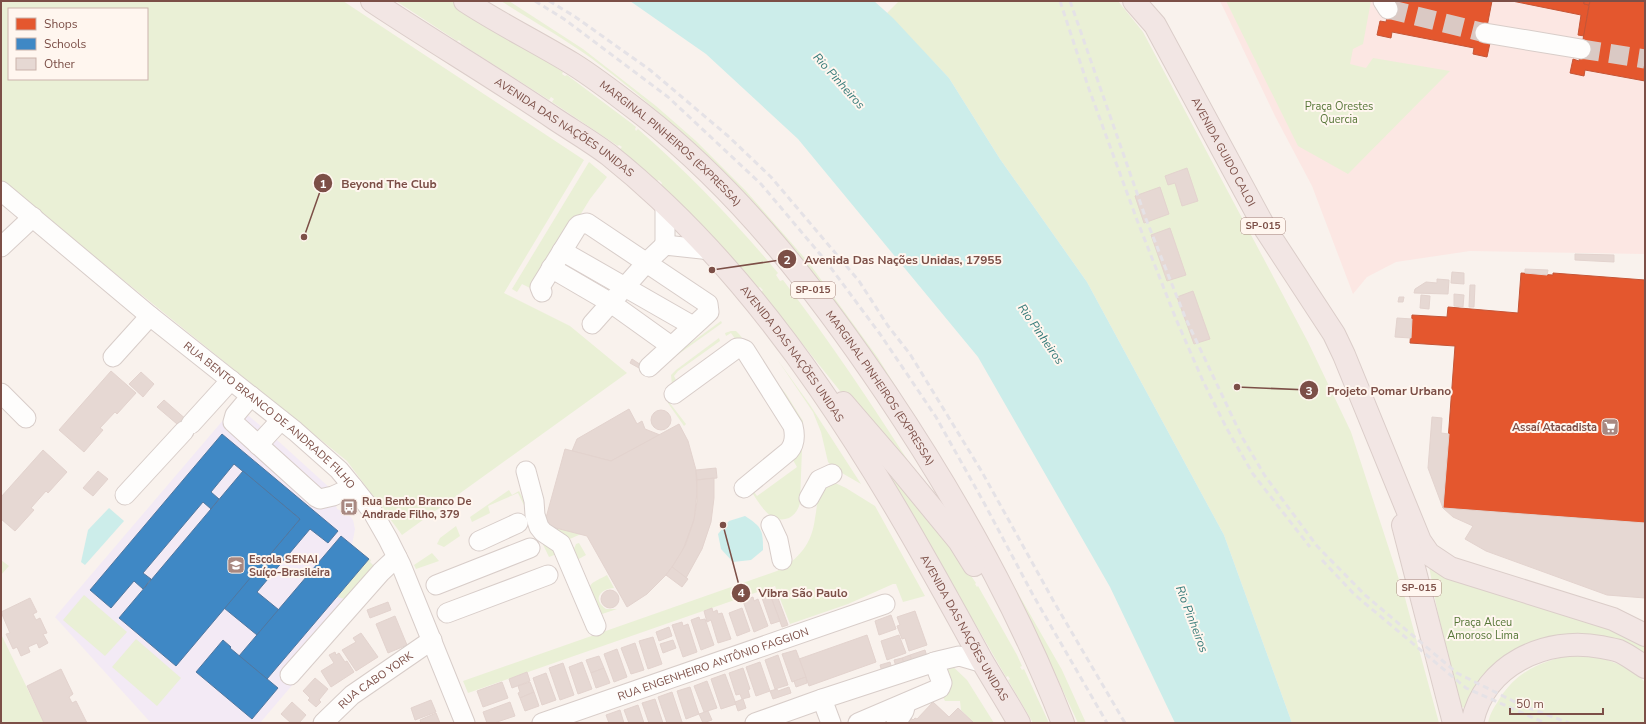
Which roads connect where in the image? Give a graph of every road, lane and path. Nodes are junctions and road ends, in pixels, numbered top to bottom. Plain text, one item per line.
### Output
1 (372, 1) edge
2 (465, 1) edge
3 (1134, 1) edge
4 (1485, 34) tunnel mouth
5 (1581, 49) tunnel mouth
6 (1, 192) edge
7 (665, 204) junction
8 (33, 217) junction
9 (665, 245) junction
10 (1, 247) edge
11 (710, 250) junction
12 (562, 251) junction
13 (647, 262) junction
14 (551, 268) junction
15 (624, 286) junction
16 (542, 292) dead end
17 (611, 303) junction
18 (150, 316) junction
19 (592, 324) dead end
20 (693, 326) junction
21 (787, 343) junction
22 (671, 346) junction
23 (112, 357) dead end
24 (649, 367) dead end
25 (231, 380) junction
26 (1, 393) edge
27 (674, 394) dead end
28 (251, 396) junction
29 (26, 418) dead end
30 (281, 420) junction
31 (258, 445) junction
32 (1384, 454) junction
33 (526, 471) dead end
34 (832, 474) dead end
35 (353, 487) junction
36 (744, 488) dead end
37 (125, 495) dead end
38 (809, 498) dead end
39 (518, 523) dead end
40 (771, 525) dead end
41 (479, 541) dead end
42 (530, 548) dead end
43 (397, 557) junction
44 (782, 560) dead end
45 (548, 574) dead end
46 (436, 584) dead end
47 (884, 604) dead end
48 (447, 613) dead end
49 (596, 626) dead end
50 (1645, 635) edge
51 (432, 640) junction
52 (931, 659) junction
53 (983, 663) junction
54 (1645, 667) edge
55 (290, 675) dead end
56 (1047, 682) junction
57 (1002, 692) junction
58 (822, 699) junction
59 (906, 703) junction
60 (323, 723) edge
61 (465, 723) edge
62 (542, 723) edge
63 (755, 723) edge
64 (831, 723) edge
65 (858, 723) edge
66 (896, 723) edge
67 (1010, 723) edge
68 (1019, 723) edge
69 (1063, 723) edge
70 (1454, 723) edge
71 (1472, 723) edge

1 - 7 highway, AVENIDA DAS NAÇÕES UNIDAS
2 - 56 highway, MARGINAL PINHEIROS (EXPRESSA) / SP-015
3 - 32 highway, AVENIDA GUIDO CALOI / SP-015
4 - 5 street
6 - 8 street, RUA BENTO BRANCO DE ANDRADE FILHO
7 - 9 street
7 - 11 highway, AVENIDA DAS NAÇÕES UNIDAS
8 - 10 street
8 - 18 street, RUA BENTO BRANCO DE ANDRADE FILHO
9 - 11 street
9 - 13 street
11 - 21 highway, AVENIDA DAS NAÇÕES UNIDAS
12 - 13 street
12 - 14 street
12 - 15 street
13 - 15 street
13 - 20 street
14 - 16 street
14 - 17 street
15 - 17 street
15 - 20 street
17 - 19 street
17 - 22 street
18 - 23 street
18 - 25 street, RUA BENTO BRANCO DE ANDRADE FILHO
20 - 22 street
21 - 53 highway, AVENIDA DAS NAÇÕES UNIDAS
21 - 56 highway
22 - 24 street
25 - 28 street, RUA BENTO BRANCO DE ANDRADE FILHO
25 - 37 street
26 - 29 street
27 - 36 street
28 - 30 street, RUA BENTO BRANCO DE ANDRADE FILHO
28 - 31 street
30 - 31 street
30 - 35 street, RUA BENTO BRANCO DE ANDRADE FILHO
31 - 35 street
32 - 50 highway
32 - 70 highway, SP-015
33 - 49 street
34 - 38 street
35 - 43 street, RUA BENTO BRANCO DE ANDRADE FILHO
39 - 41 street
40 - 44 street
42 - 46 street
43 - 51 street, RUA BENTO BRANCO DE ANDRADE FILHO
43 - 55 street
45 - 48 street
47 - 62 street, RUA ENGENHEIRO ANTÔNIO FAGGION
51 - 60 street, RUA CABO YORK
51 - 61 street, RUA BENTO BRANCO DE ANDRADE FILHO
52 - 53 street
52 - 58 street
52 - 59 street
53 - 57 highway, AVENIDA DAS NAÇÕES UNIDAS
54 - 71 highway
56 - 69 highway, MARGINAL PINHEIROS (EXPRESSA) / SP-015
57 - 67 highway
57 - 68 highway, AVENIDA DAS NAÇÕES UNIDAS
58 - 63 street
58 - 64 street
59 - 65 street
59 - 66 street

